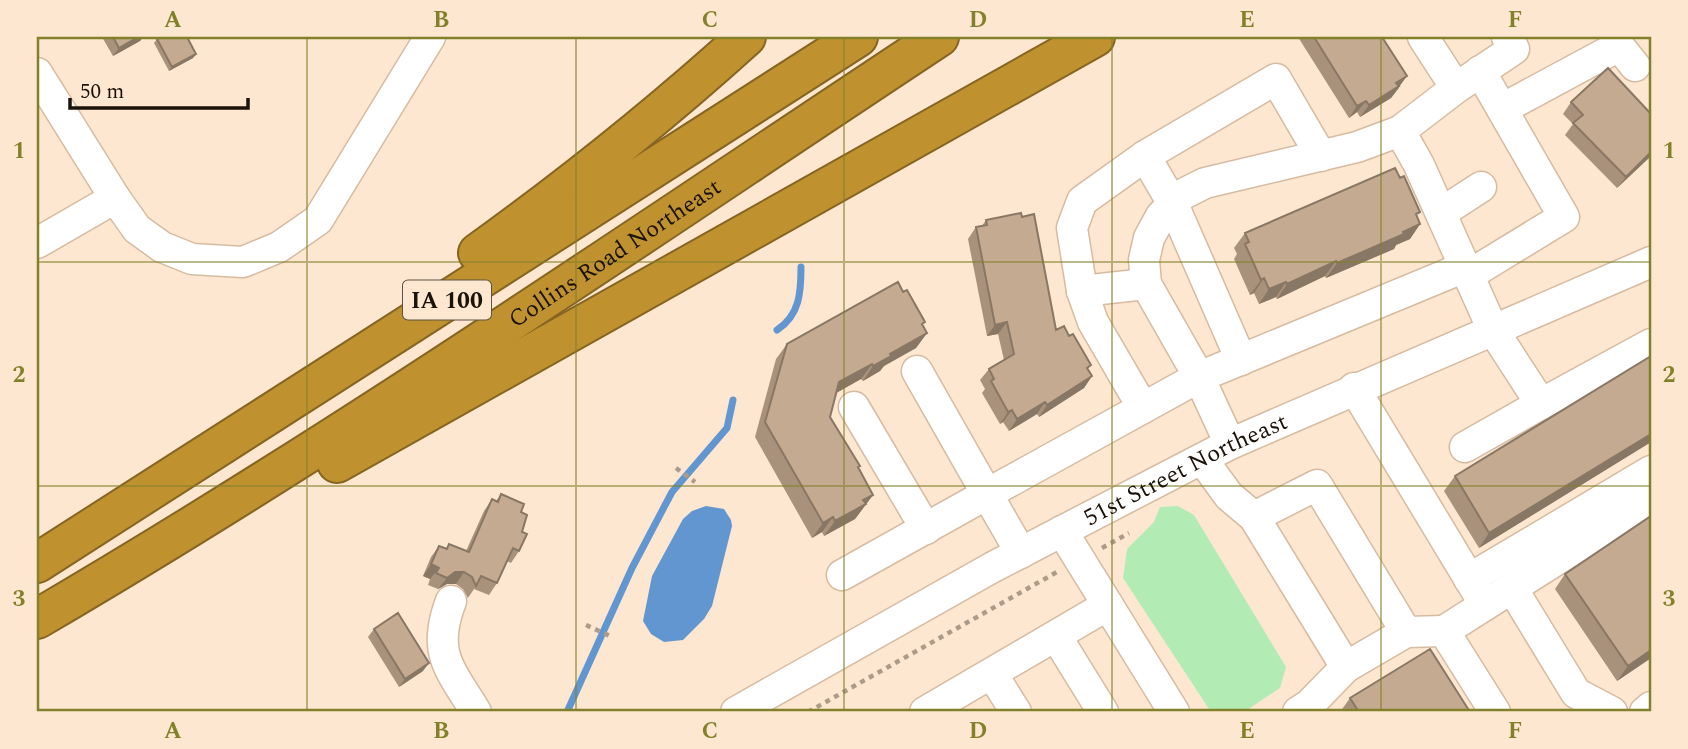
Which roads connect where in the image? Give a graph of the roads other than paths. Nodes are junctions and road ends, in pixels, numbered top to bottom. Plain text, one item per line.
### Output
1 (430, 37) edge
2 (746, 37) edge
3 (858, 37) edge
4 (939, 37) edge
5 (1095, 37) edge
6 (1423, 37) edge
7 (1507, 37) edge
8 (1635, 66) dead end
9 (1480, 71) junction
10 (37, 73) edge
11 (1455, 88) junction
12 (1502, 109) junction
13 (1400, 131) junction
14 (1145, 156) junction
15 (1321, 156) junction
16 (1481, 187) dead end
17 (116, 198) junction
18 (1173, 204) junction
19 (1441, 214) junction
20 (37, 243) edge
21 (1651, 261) edge
22 (1467, 271) junction
23 (1146, 284) junction
24 (1082, 291) junction
25 (1493, 330) junction
26 (1651, 344) edge
27 (1241, 360) junction
28 (917, 371) dead end
29 (1199, 377) junction
30 (1354, 388) junction
31 (1541, 404) junction
32 (854, 407) dead end
33 (1143, 408) junction
34 (1230, 444) junction
35 (1465, 447) dead end
36 (1202, 458) junction
37 (1651, 471) edge
38 (987, 494) junction
39 (1651, 500) edge
40 (1254, 517) junction
41 (926, 529) junction
42 (1062, 531) junction
43 (164, 544) junction
44 (1021, 553) junction
45 (37, 562) edge
46 (842, 575) dead end
47 (1469, 579) junction
48 (1512, 588) junction
49 (451, 601) dead end
50 (1108, 605) junction
51 (1485, 605) junction
52 (37, 619) edge
53 (1444, 631) junction
54 (1406, 632) junction
55 (1056, 636) junction
56 (1346, 667) junction
57 (992, 674) junction
58 (1651, 707) edge
59 (933, 710) edge
60 (1307, 710) edge
61 (476, 712) edge
62 (736, 712) edge
63 (1016, 712) edge
64 (1103, 712) edge
65 (1174, 712) edge
66 (1495, 712) edge
67 (1612, 712) edge
68 (1645, 712) edge

1 - 17 street
2 - 45 highway
3 - 45 highway, Collins Road Northeast / IA 100
4 - 43 highway, Collins Road Northeast / IA 100
5 - 43 highway
6 - 11 street
7 - 9 street
8 - 12 street
9 - 11 street
9 - 12 street
10 - 17 street
11 - 13 street
12 - 22 street
13 - 15 street
13 - 19 street
14 - 15 street
14 - 18 street
14 - 24 street
15 - 18 street
16 - 19 street
17 - 20 street
18 - 23 street
18 - 27 street
19 - 22 street
21 - 25 street, 51st Street Northeast
22 - 25 street
22 - 27 street
23 - 24 street
23 - 29 street
24 - 33 street
25 - 30 street, 51st Street Northeast
25 - 31 street
26 - 31 street
27 - 29 street
28 - 38 street
29 - 33 street
29 - 34 street
30 - 34 street, 51st Street Northeast
30 - 47 street
31 - 35 street
32 - 41 street
33 - 38 street
34 - 36 street, 51st Street Northeast
36 - 40 street
36 - 42 street, 51st Street Northeast
37 - 47 street
38 - 41 street
38 - 44 street
39 - 48 street
40 - 54 street
40 - 56 street
41 - 46 street
42 - 44 street, 51st Street Northeast
42 - 50 street
43 - 52 highway, Collins Road Northeast / IA 100
44 - 62 street, 51st Street Northeast
47 - 51 street
48 - 51 street
48 - 67 street
49 - 61 street
50 - 55 street
50 - 65 street
51 - 53 street
53 - 54 street
53 - 66 street
54 - 56 street
55 - 57 street
55 - 64 street
56 - 60 street
57 - 59 street
57 - 63 street
58 - 68 street

